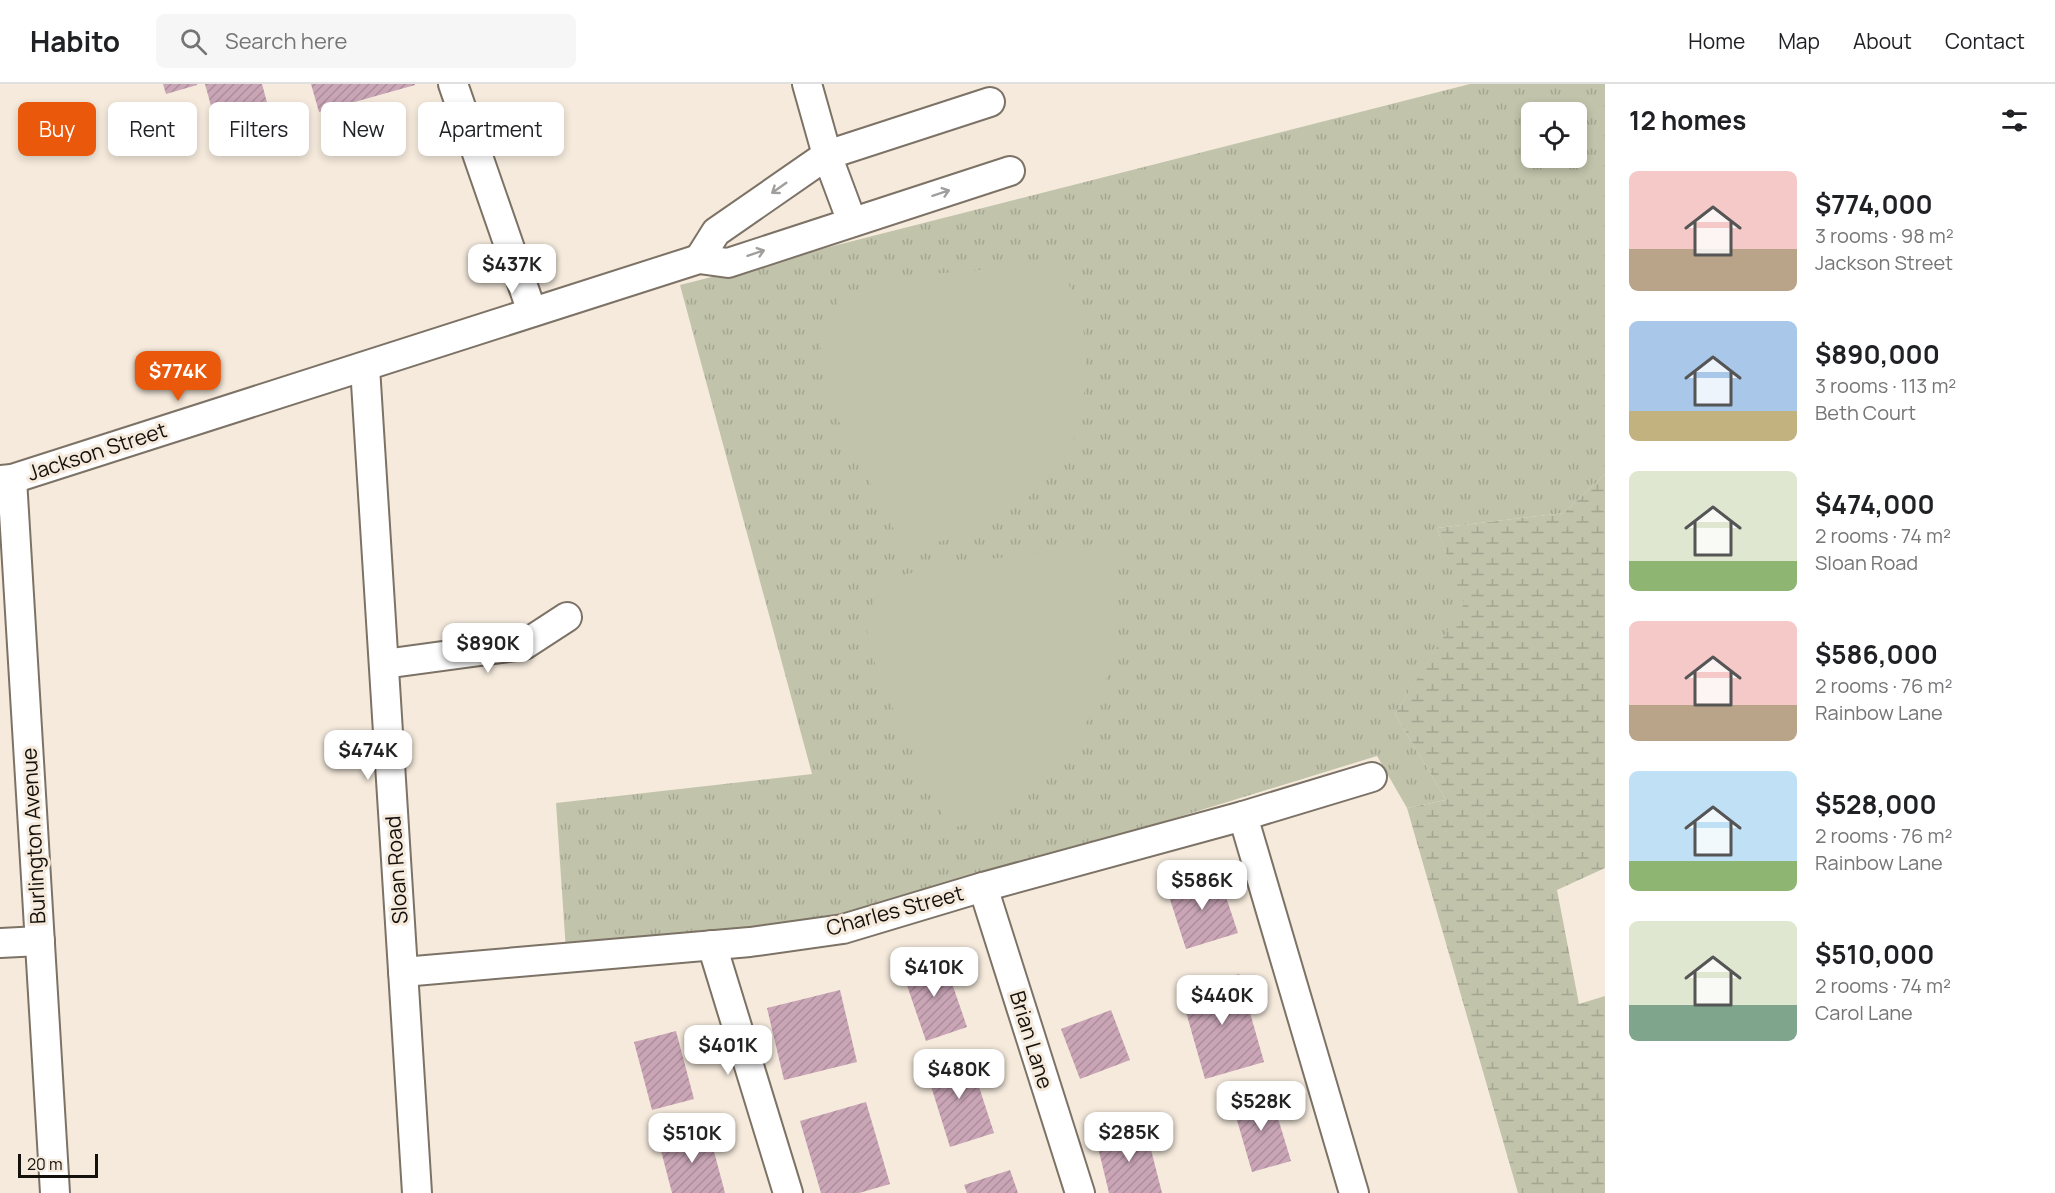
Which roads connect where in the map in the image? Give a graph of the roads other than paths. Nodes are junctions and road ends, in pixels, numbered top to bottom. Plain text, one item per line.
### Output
1 (453, 84) edge
2 (807, 84) edge
3 (990, 102) dead end
4 (827, 154) junction
5 (1010, 171) dead end
6 (852, 222) junction
7 (699, 259) junction
8 (532, 312) junction
9 (365, 367) junction
10 (6, 480) edge
11 (567, 617) dead end
12 (384, 664) junction
13 (1372, 777) dead end
14 (1243, 816) junction
15 (983, 887) junction
16 (40, 941) junction
17 (0, 943) edge
18 (712, 945) junction
19 (404, 972) junction
20 (55, 1193) edge
21 (417, 1193) edge
22 (788, 1193) edge
23 (1080, 1193) edge
24 (1354, 1193) edge

1 - 8 street
2 - 4 street
3 - 4 street
4 - 6 street
4 -> 7 street
6 -> 5 street
7 -> 6 street
7 - 8 street, Jackson Street
8 - 9 street, Jackson Street
9 - 10 street, Jackson Street
9 - 12 street, Sloan Road
10 - 16 street, Burlington Avenue
11 - 12 street
12 - 19 street, Sloan Road
13 - 14 street, Charles Street
14 - 15 street, Charles Street
14 - 24 street
15 - 18 street, Charles Street
15 - 23 street, Brian Lane
16 - 17 street
16 - 20 street, Burlington Avenue
18 - 19 street, Charles Street
18 - 22 street
19 - 21 street, Sloan Road

